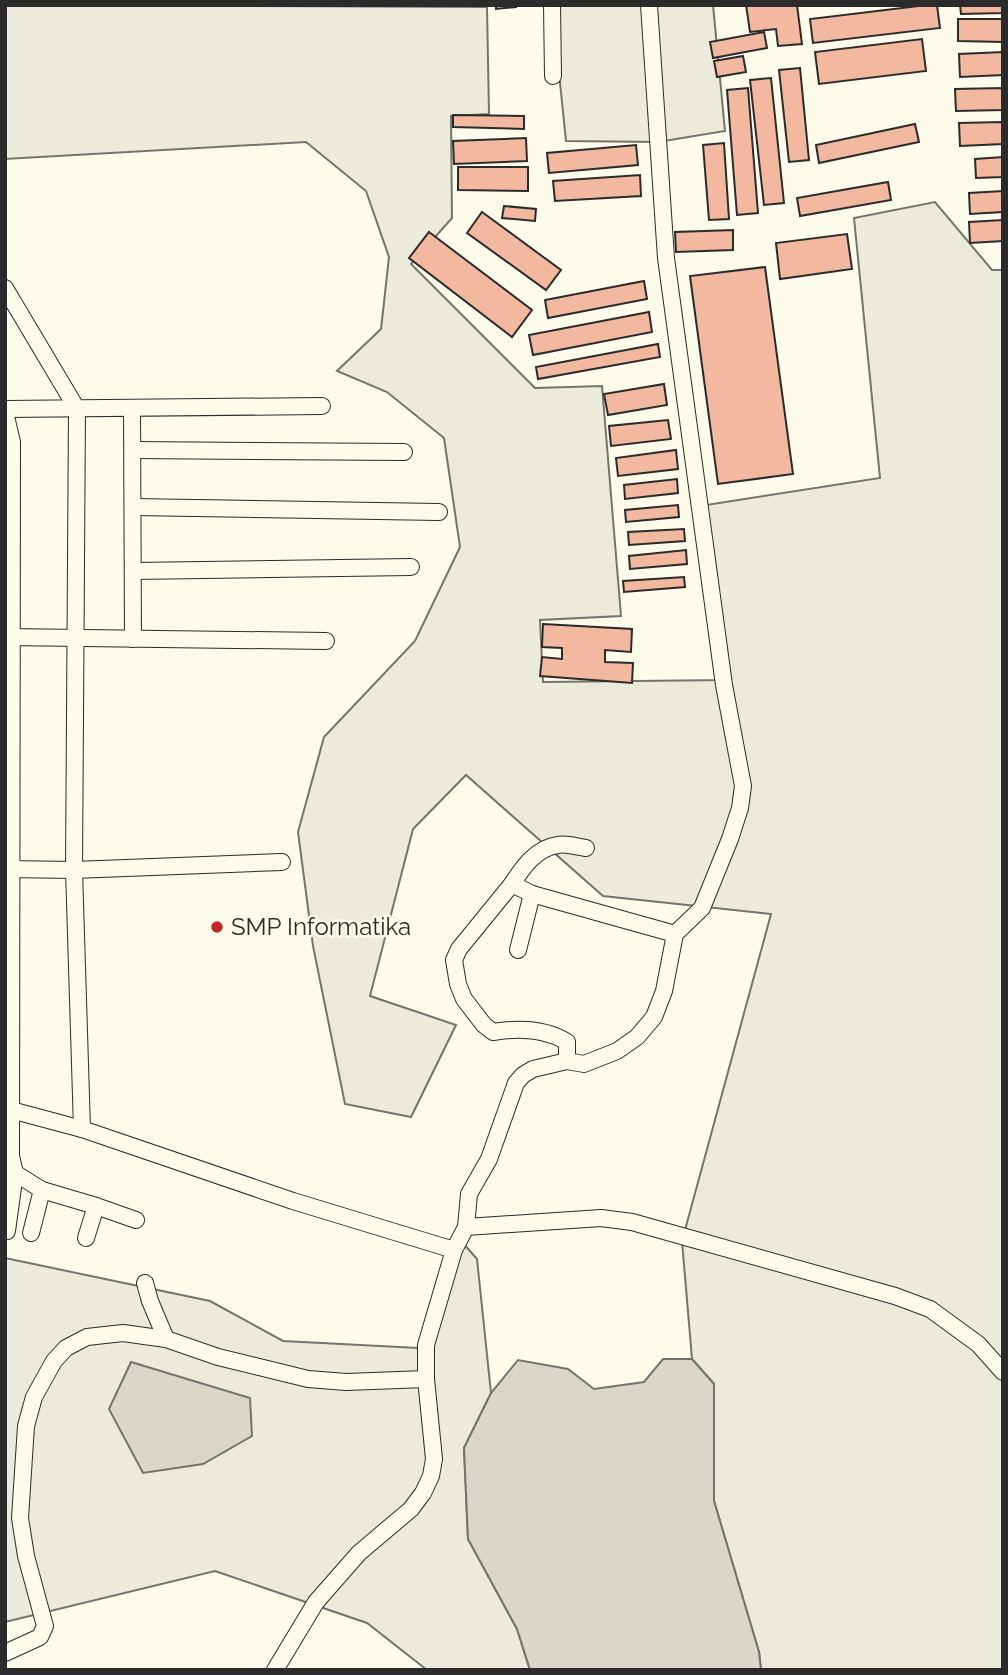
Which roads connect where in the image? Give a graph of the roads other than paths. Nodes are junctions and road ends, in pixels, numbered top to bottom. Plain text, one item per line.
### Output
1 (552, 5) edge
2 (649, 5) edge
3 (553, 76) dead end
4 (5, 288) edge
5 (323, 406) dead end
6 (132, 408) junction
7 (77, 409) junction
8 (5, 411) edge
9 (133, 450) junction
10 (404, 452) dead end
11 (133, 507) junction
12 (439, 512) dead end
13 (411, 567) dead end
14 (133, 570) junction
15 (9, 582) edge
16 (9, 637) edge
17 (77, 638) junction
18 (133, 639) junction
19 (326, 641) dead end
20 (9, 697) edge
21 (8, 755) edge
22 (8, 812) edge
23 (586, 848) dead end
24 (282, 862) dead end
25 (8, 869) edge
26 (74, 870) junction
27 (512, 884) junction
28 (532, 894) junction
29 (8, 926) edge
30 (675, 934) junction
31 (518, 950) dead end
32 (8, 984) edge
33 (8, 1039) edge
34 (567, 1061) junction
35 (9, 1100) edge
36 (82, 1129) junction
37 (8, 1156) edge
38 (15, 1173) junction
39 (42, 1190) junction
40 (96, 1206) junction
41 (136, 1220) dead end
42 (466, 1227) junction
43 (6, 1231) edge
44 (31, 1233) dead end
45 (86, 1238) dead end
46 (454, 1250) junction
47 (145, 1283) dead end
48 (166, 1339) junction
49 (1003, 1372) edge
50 (426, 1379) junction
51 (5, 1653) edge
52 (275, 1670) edge

1 - 3 street
2 - 30 street
4 - 7 street
5 - 6 street
6 - 7 street
6 - 9 street
7 - 8 street
7 - 17 street
8 - 15 street
9 - 10 street
9 - 11 street
11 - 12 street
11 - 14 street
13 - 14 street
14 - 18 street
15 - 16 street
16 - 17 street
16 - 20 street
17 - 18 street
17 - 26 street
18 - 19 street
20 - 21 street
21 - 22 street
22 - 25 street
23 - 27 street
24 - 26 street
25 - 26 street
25 - 29 street
26 - 36 street
27 - 28 street
27 - 34 street
28 - 30 street
28 - 31 street
29 - 32 street
30 - 34 street
32 - 33 street
33 - 35 street
34 - 42 street
35 - 36 street
35 - 37 street
36 - 46 street
37 - 38 street
38 - 39 street
38 - 43 street
39 - 40 street
39 - 44 street
40 - 41 street
40 - 45 street
42 - 46 street
42 - 49 street
46 - 50 street
47 - 48 street
48 - 50 street
48 - 51 street
50 - 52 street

